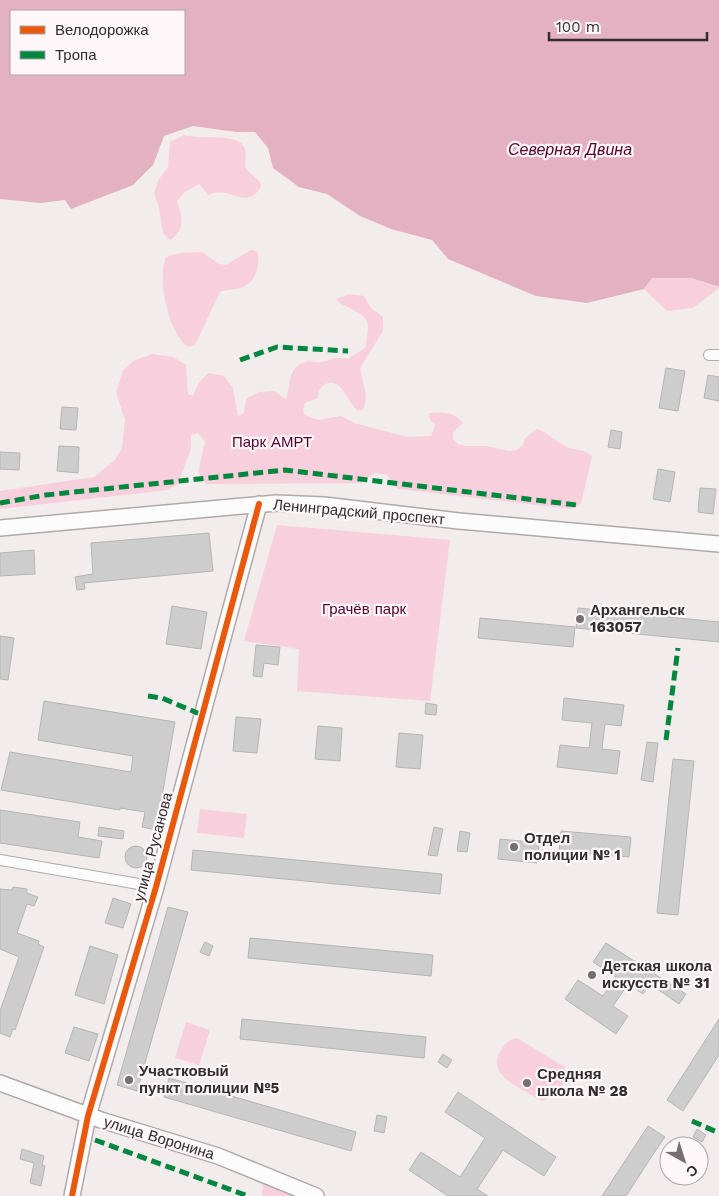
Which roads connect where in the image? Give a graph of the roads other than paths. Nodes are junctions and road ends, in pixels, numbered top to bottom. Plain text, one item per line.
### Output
1 (259, 504) junction
2 (0, 528) edge
3 (719, 544) edge
4 (0, 860) edge
5 (156, 887) junction
6 (0, 1084) edge
7 (88, 1116) junction
8 (72, 1196) edge
9 (316, 1196) edge

1 - 2 street, Ленинградский проспект
1 - 3 street, Ленинградский проспект
1 - 5 street, улица Русанова
4 - 5 street
5 - 7 street, улица Русанова
6 - 7 street, улица Воронина
7 - 8 street, улица Русанова
7 - 9 street, улица Воронина

